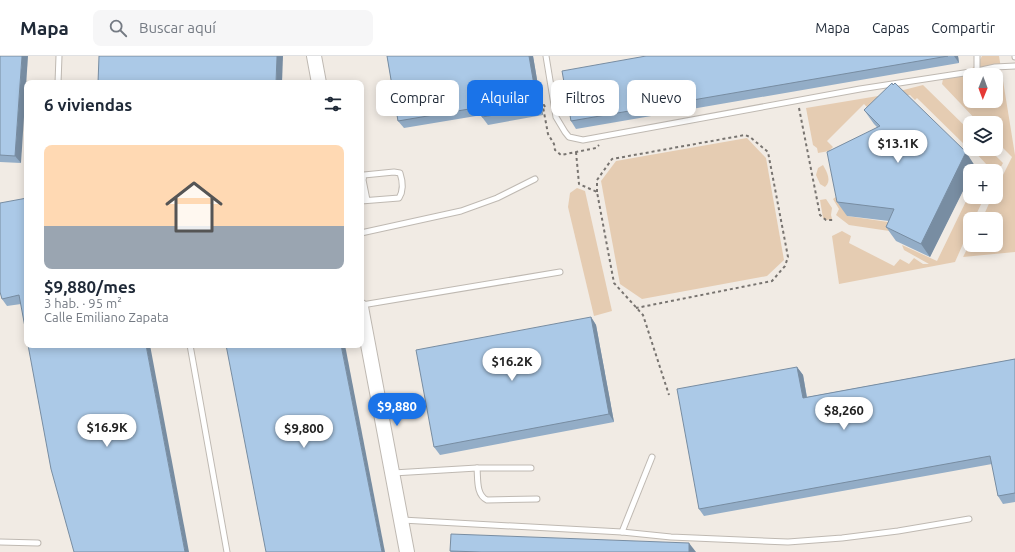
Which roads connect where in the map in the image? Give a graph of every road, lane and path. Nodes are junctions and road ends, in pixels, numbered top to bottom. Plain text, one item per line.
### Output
1 (59, 56) edge
2 (314, 56) edge
3 (547, 56) edge
4 (977, 56) edge
5 (1015, 66) edge
6 (978, 68) edge
7 (991, 68) edge
8 (963, 73) edge
9 (58, 80) edge
10 (318, 80) edge
11 (799, 104) dead end
12 (549, 119) dead end
13 (364, 175) edge
14 (535, 179) dead end
15 (364, 185) edge
16 (597, 192) junction
17 (364, 200) edge
18 (367, 200) junction
19 (835, 220) dead end
20 (364, 233) edge
21 (560, 272) dead end
22 (364, 305) edge
23 (636, 308) junction
24 (364, 322) edge
25 (191, 348) edge
26 (669, 395) dead end
27 (652, 457) dead end
28 (477, 468) junction
29 (531, 468) dead end
30 (392, 473) junction
31 (538, 499) dead end
32 (969, 519) dead end
33 (402, 520) junction
34 (622, 532) junction
35 (0, 542) edge
36 (38, 543) dead end
37 (227, 552) edge
38 (407, 552) edge

1 - 9 lane
2 - 10 street
3 - 8 lane
4 - 6 lane
5 - 7 lane
11 - 19 path
12 - 16 path
13 - 18 lane
14 - 20 lane
15 - 18 lane
16 - 23 path
16 - 23 path
17 - 18 lane
21 - 22 lane
23 - 26 path
24 - 30 street
25 - 37 lane
27 - 34 lane
28 - 29 lane
28 - 30 lane
28 - 31 lane
30 - 33 street
32 - 34 lane
33 - 34 lane
33 - 38 street
35 - 36 lane

